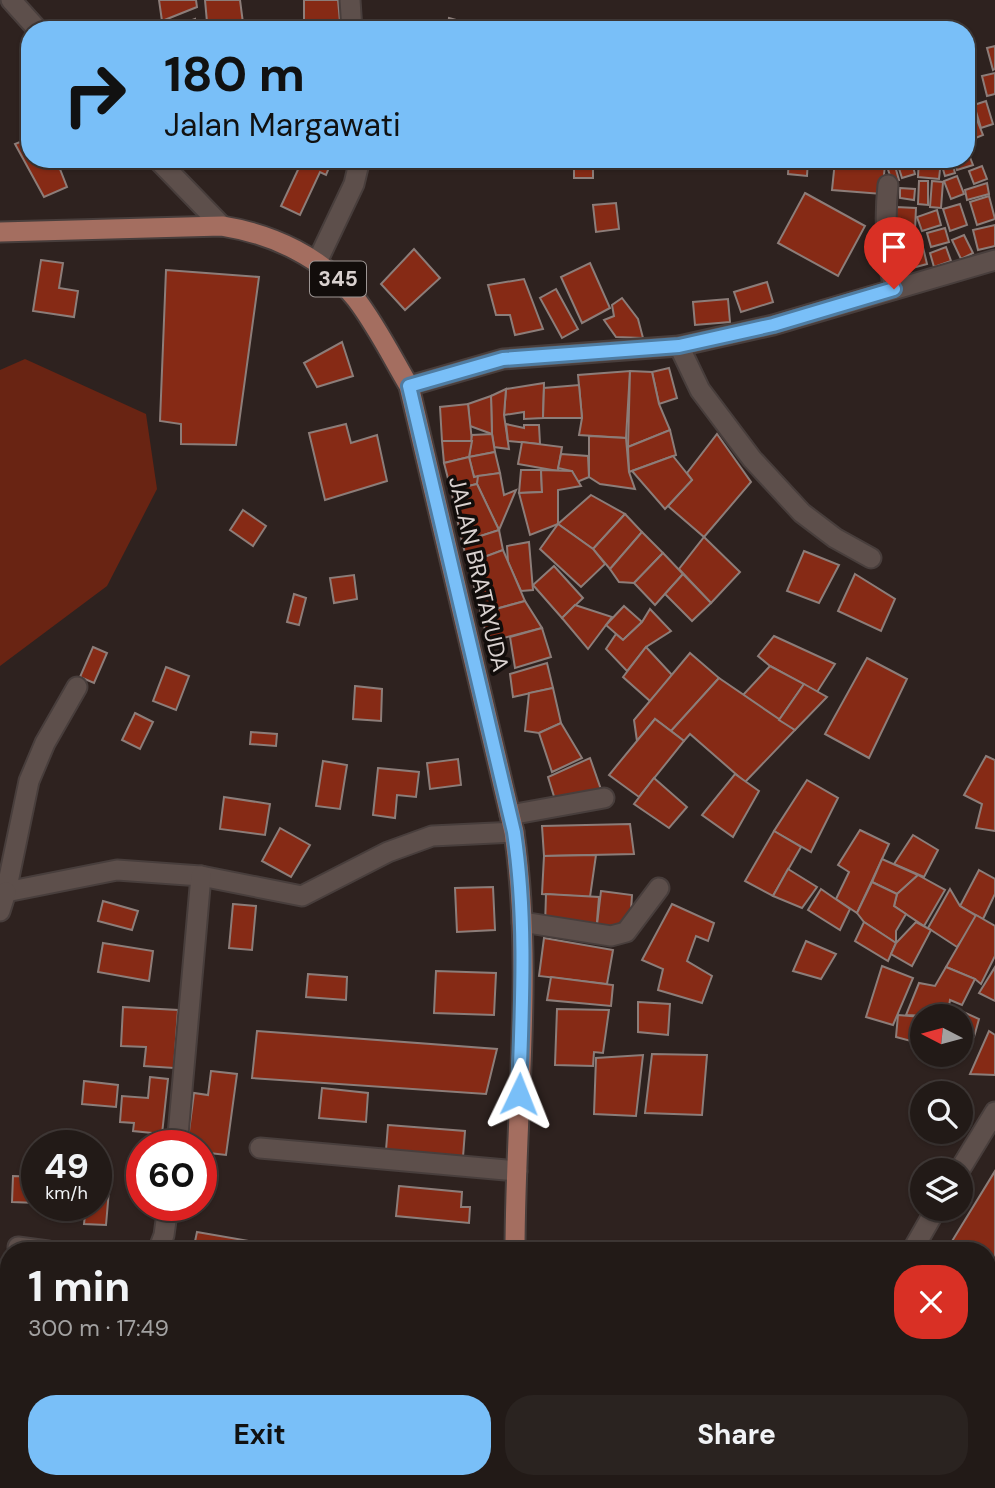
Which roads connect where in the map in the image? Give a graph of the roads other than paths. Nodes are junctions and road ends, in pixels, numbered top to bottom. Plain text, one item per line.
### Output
1 (11, 0) edge
2 (350, 0) edge
3 (30, 21) edge
4 (351, 21) edge
5 (166, 168) edge
6 (358, 168) edge
7 (888, 185) dead end
8 (222, 226) junction
9 (0, 232) edge
10 (995, 260) edge
11 (317, 262) junction
12 (894, 289) junction
13 (679, 346) junction
14 (409, 386) junction
15 (872, 558) dead end
16 (77, 687) dead end
17 (604, 798) dead end
18 (512, 823) junction
19 (201, 876) junction
20 (659, 888) dead end
21 (3, 902) edge
22 (522, 922) junction
23 (995, 1112) edge
24 (178, 1130) edge
25 (260, 1148) dead end
26 (966, 1158) edge
27 (517, 1171) junction
28 (165, 1221) edge
29 (929, 1221) edge
30 (161, 1242) edge
31 (515, 1242) edge
32 (917, 1242) edge

1 - 3 street
2 - 4 street
5 - 8 street
6 - 11 street
7 - 12 street
8 - 9 main road, JALAN BRATAYUDA / 345
8 - 11 main road, JALAN BRATAYUDA / 345
10 - 12 street
11 - 14 main road, JALAN BRATAYUDA / 345
12 - 13 street
13 - 14 street
13 - 15 street
14 - 18 main road, JALAN BRATAYUDA / 345
16 - 21 street
17 - 18 street
18 - 19 street
18 - 22 main road, JALAN BRATAYUDA / 345
19 - 21 street
19 - 24 street
20 - 22 street
22 - 27 main road, JALAN BRATAYUDA / 345
23 - 26 street
25 - 27 street
27 - 31 main road, JALAN BRATAYUDA / 345
28 - 30 street
29 - 32 street

